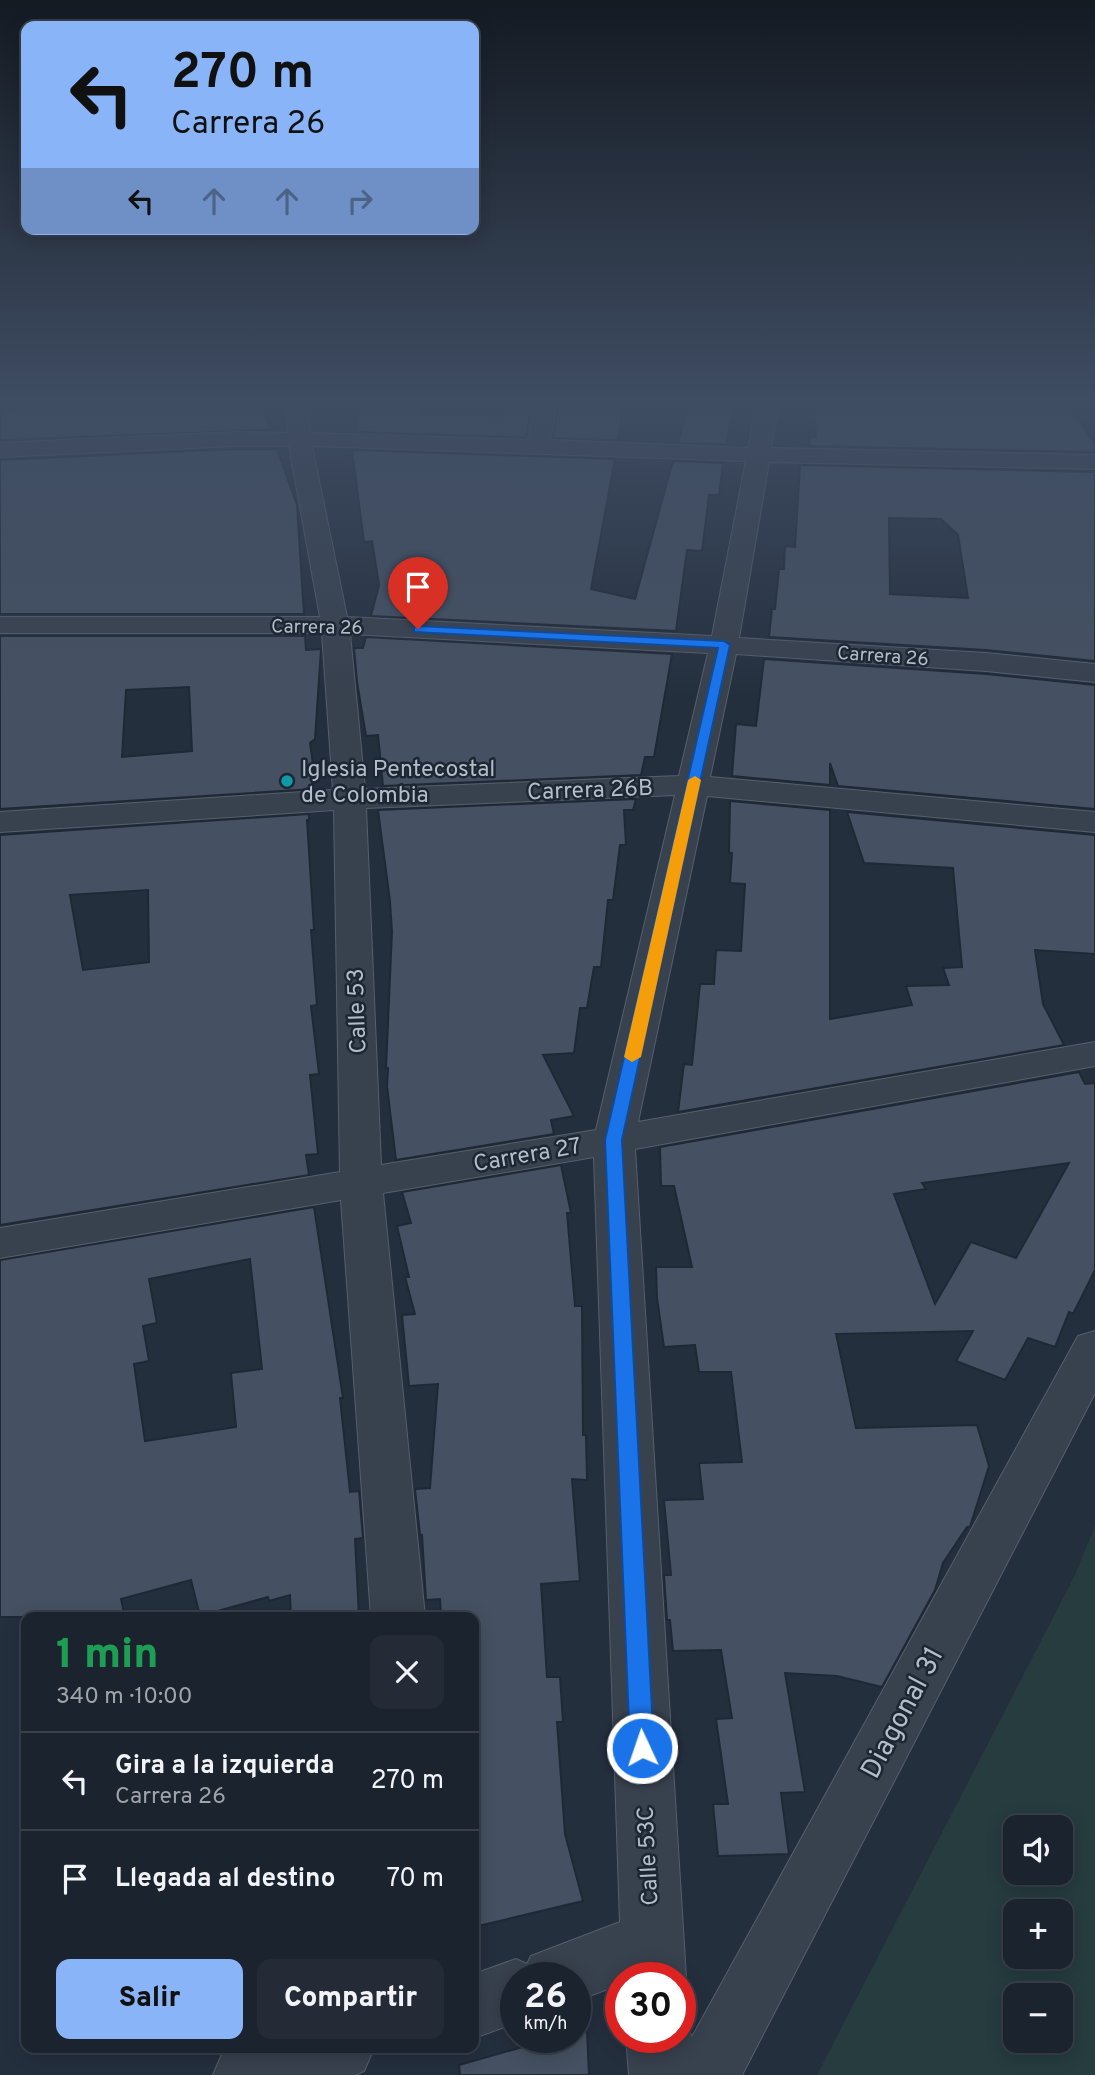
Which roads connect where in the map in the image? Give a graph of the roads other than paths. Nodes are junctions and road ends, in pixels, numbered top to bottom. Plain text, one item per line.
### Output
1 (313, 504) edge
2 (750, 504) edge
3 (0, 625) edge
4 (335, 625) junction
5 (724, 645) junction
6 (1095, 673) edge
7 (693, 785) junction
8 (350, 799) junction
9 (0, 822) edge
10 (1095, 822) edge
11 (1095, 1054) edge
12 (614, 1140) junction
13 (361, 1182) junction
14 (0, 1243) edge
15 (1095, 1348) edge
16 (398, 1612) edge
17 (653, 1960) edge
18 (591, 1971) edge
19 (500, 1997) edge
20 (479, 2004) edge
21 (323, 2053) edge
22 (660, 2053) edge
23 (246, 2075) edge
24 (662, 2075) edge
25 (707, 2075) edge

1 - 4 street, Calle 53
2 - 5 street, Calle 53C
3 - 4 street, Carrera 26
4 - 5 street, Carrera 26
4 - 8 street, Calle 53
5 - 6 street, Carrera 26
5 - 7 street, Calle 53C
7 - 8 street, Carrera 26B
7 - 10 street, Carrera 26B
7 - 12 street, Calle 53C
8 - 9 street, Carrera 26B
8 - 13 street, Calle 53
11 - 12 street, Carrera 27
12 - 13 street, Carrera 27
12 - 17 street, Calle 53C
13 - 14 street, Carrera 27
13 - 16 street, Calle 53
15 - 25 street, Diagonal 31
17 - 18 street
19 - 20 street
21 - 23 street
22 - 24 street

